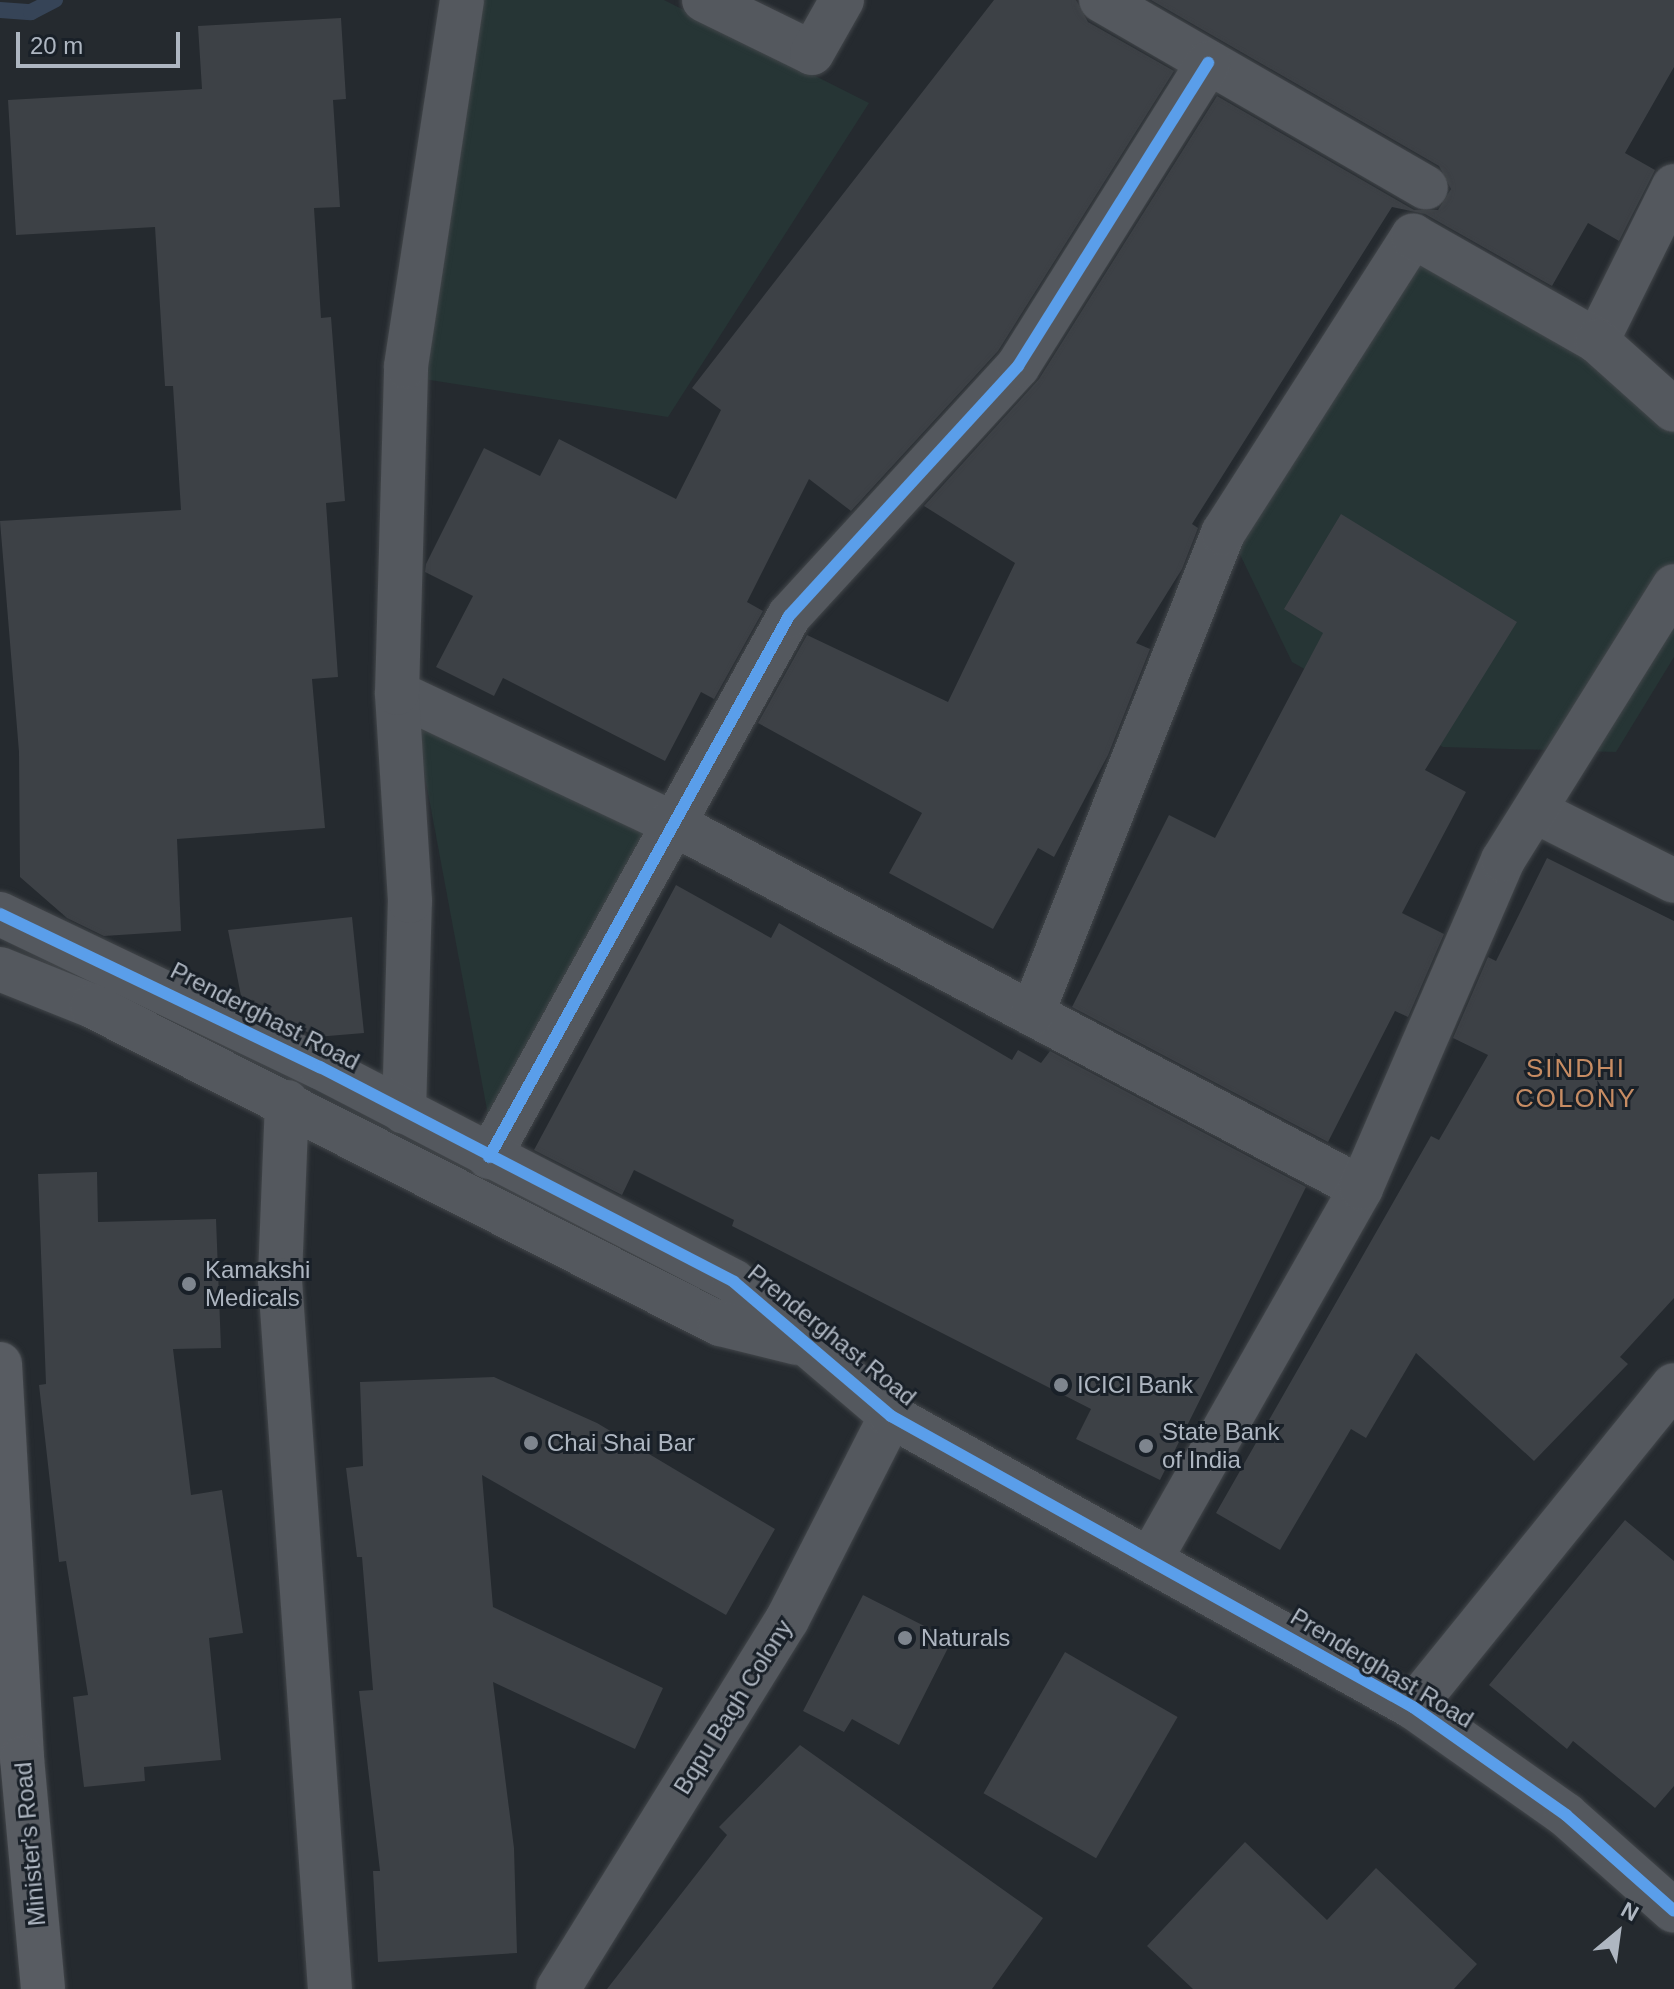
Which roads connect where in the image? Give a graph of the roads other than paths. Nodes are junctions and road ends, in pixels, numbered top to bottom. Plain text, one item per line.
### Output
1 (462, 0) edge
2 (704, 0) edge
3 (842, 0) edge
4 (1101, 0) edge
5 (1208, 63) junction
6 (1674, 186) edge
7 (1426, 188) dead end
8 (1597, 341) junction
9 (1674, 410) edge
10 (1674, 586) edge
11 (397, 693) junction
12 (1537, 812) junction
13 (670, 822) junction
14 (1674, 881) edge
15 (0, 914) edge
16 (0, 969) edge
17 (1032, 1014) junction
18 (287, 1102) junction
19 (404, 1112) junction
20 (489, 1157) junction
21 (1361, 1188) junction
22 (804, 1344) junction
23 (0, 1364) edge
24 (1674, 1385) edge
25 (891, 1416) junction
26 (1151, 1558) junction
27 (1413, 1707) junction
28 (1674, 1911) edge
29 (43, 1989) edge
30 (330, 1989) edge
31 (558, 1989) edge

1 - 11 street
2 - 3 street
4 - 5 street
5 - 7 street
5 - 13 street
6 - 8 street
8 - 9 street
8 - 17 street
10 - 12 street
11 - 13 street
11 - 19 street
12 - 14 street
12 - 21 street
13 - 17 street
13 - 20 street
15 - 19 street, Prenderghast Road
16 - 18 street, Prenderghast Road
17 - 21 street
18 - 22 street, Prenderghast Road
18 - 30 street
19 - 20 street, Prenderghast Road
20 - 22 street, Prenderghast Road
21 - 26 street
22 - 25 street, Prenderghast Road
23 - 29 main road, Minister's Road
24 - 27 street
25 - 26 street, Prenderghast Road
25 - 31 street, Bqpu Bagh Colony
26 - 27 street, Prenderghast Road
27 - 28 street, Prenderghast Road

